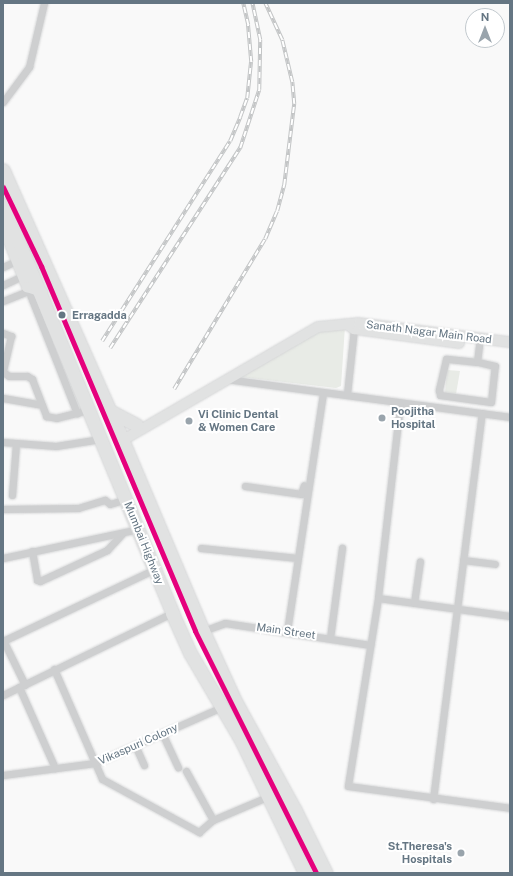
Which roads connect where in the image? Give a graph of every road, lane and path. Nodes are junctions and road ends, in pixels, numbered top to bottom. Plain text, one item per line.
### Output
1 (44, 3) edge
2 (3, 102) edge
3 (3, 170) edge
4 (18, 203) junction
5 (4, 206) edge
6 (3, 227) edge
7 (36, 244) junction
8 (23, 249) junction
9 (16, 262) junction
10 (3, 267) edge
11 (22, 276) junction
12 (3, 285) edge
13 (28, 289) junction
14 (42, 292) junction
15 (3, 301) edge
16 (351, 327) junction
17 (3, 333) edge
18 (510, 342) edge
19 (479, 345) junction
20 (510, 349) edge
21 (476, 362) junction
22 (226, 379) junction
23 (322, 393) junction
24 (347, 394) junction
25 (3, 398) edge
26 (400, 404) junction
27 (41, 405) junction
28 (110, 411) junction
29 (82, 412) junction
30 (482, 414) junction
31 (510, 417) edge
32 (158, 418) junction
33 (136, 425) junction
34 (121, 436) junction
35 (100, 439) junction
36 (3, 442) edge
37 (16, 443) junction
38 (306, 481) junction
39 (245, 486) dead end
40 (12, 494) dead end
41 (126, 499) junction
42 (3, 510) edge
43 (138, 530) junction
44 (122, 534) junction
45 (201, 548) dead end
46 (342, 548) dead end
47 (32, 551) junction
48 (3, 558) edge
49 (297, 558) junction
50 (463, 560) junction
51 (420, 561) dead end
52 (495, 564) dead end
53 (156, 569) junction
54 (378, 598) junction
55 (414, 603) junction
56 (456, 609) junction
57 (172, 613) junction
58 (510, 616) edge
59 (202, 631) junction
60 (286, 631) junction
61 (330, 638) junction
62 (3, 641) edge
63 (370, 645) junction
64 (54, 669) junction
65 (22, 686) junction
66 (3, 695) edge
67 (222, 707) junction
68 (162, 733) junction
69 (254, 733) junction
70 (241, 740) junction
71 (135, 745) junction
72 (94, 763) junction
73 (144, 765) dead end
74 (55, 768) junction
75 (178, 768) dead end
76 (186, 771) dead end
77 (3, 775) edge
78 (267, 797) junction
79 (433, 799) junction
80 (510, 806) edge
81 (213, 820) junction
82 (305, 873) edge
83 (326, 873) edge

1 - 2 street
3 - 4 highway, Mumbai Highway
4 - 5 highway
4 - 7 highway, Mumbai Highway
5 - 8 highway, Mumbai Highway
6 - 9 street
7 - 8 highway
7 - 28 highway, Mumbai Highway
8 - 14 highway, Mumbai Highway
9 - 10 street
9 - 11 street
11 - 12 street
11 - 13 street
13 - 14 street
13 - 15 street
13 - 29 street
14 - 29 highway, Mumbai Highway
16 - 18 street, Sanath Nagar Main Road
16 - 19 street
16 - 22 street
16 - 24 street
17 - 27 street
19 - 20 street
19 - 21 street
21 - 21 street
22 - 23 street
22 - 32 street
23 - 24 street
23 - 38 street
24 - 26 street
25 - 27 street
26 - 30 street
26 - 54 street
27 - 29 street
28 - 33 highway
28 - 34 highway, Mumbai Highway
29 - 35 highway, Mumbai Highway
30 - 31 street
30 - 50 street
32 - 33 street
32 - 34 street
33 - 34 street
34 - 59 highway, Mumbai Highway
35 - 37 street
35 - 41 highway, Mumbai Highway
36 - 37 street
37 - 40 street
38 - 39 street
38 - 49 street
41 - 42 street
41 - 43 highway, Mumbai Highway
43 - 44 street
43 - 53 highway, Mumbai Highway
44 - 47 street
44 - 47 street
45 - 49 street
46 - 61 street
47 - 48 street
49 - 60 street
50 - 52 street
50 - 56 street
51 - 55 street
53 - 57 highway, Mumbai Highway
53 - 62 street
54 - 55 street
54 - 63 street
55 - 56 street
56 - 58 street
56 - 79 street
57 - 64 street
57 - 67 highway, Mumbai Highway
59 - 60 street, Main Street
59 - 69 highway, Mumbai Highway
60 - 61 street, Main Street
61 - 63 street, Main Street
62 - 65 street
63 - 79 street
64 - 65 street
64 - 72 street
65 - 66 street
65 - 74 street
67 - 68 street, Vikaspuri Colony
67 - 70 highway, Mumbai Highway
68 - 71 street, Vikaspuri Colony
68 - 75 street
69 - 70 highway
69 - 83 highway, Mumbai Highway
70 - 78 highway, Mumbai Highway
71 - 72 street, Vikaspuri Colony
71 - 73 street
72 - 74 street, Vikaspuri Colony
72 - 81 street
74 - 77 street, Vikaspuri Colony
76 - 81 street
78 - 81 street
78 - 82 highway, Mumbai Highway
79 - 80 street

